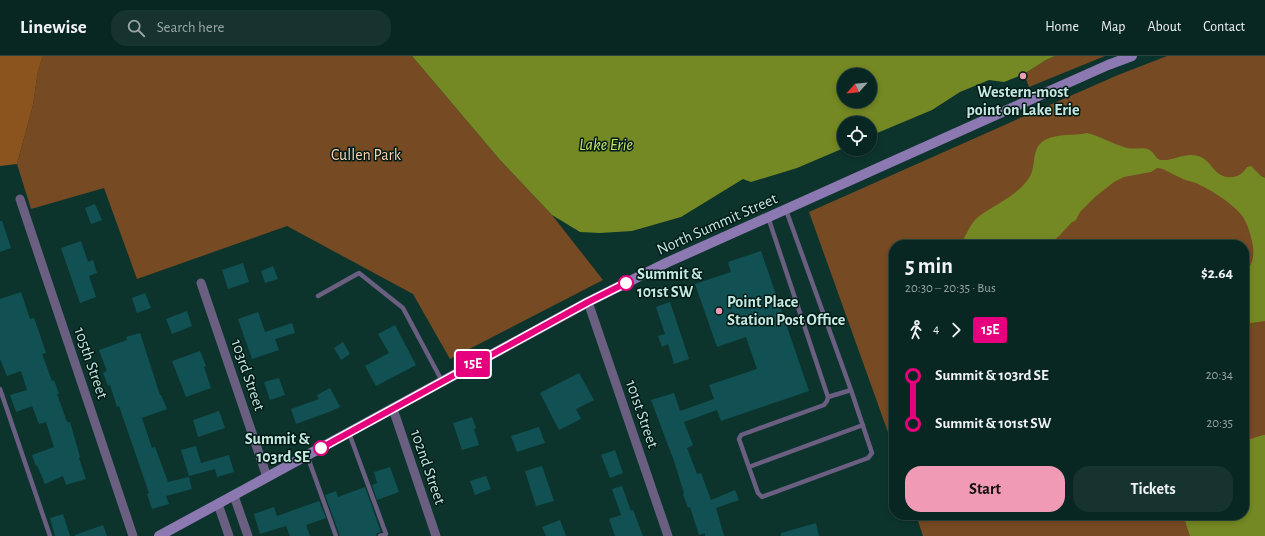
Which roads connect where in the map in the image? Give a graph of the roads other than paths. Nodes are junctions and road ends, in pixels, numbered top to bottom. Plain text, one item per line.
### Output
1 (1132, 56) edge
2 (20, 199) dead end
3 (786, 209) junction
4 (768, 217) junction
5 (201, 283) dead end
6 (318, 296) dead end
7 (588, 302) junction
8 (442, 381) junction
9 (0, 389) edge
10 (851, 390) junction
11 (828, 397) junction
12 (393, 409) junction
13 (863, 425) junction
14 (349, 433) junction
15 (307, 455) junction
16 (749, 467) junction
17 (267, 477) junction
18 (234, 496) junction
19 (218, 504) junction
20 (50, 536) edge
21 (133, 536) edge
22 (159, 536) edge
23 (229, 536) edge
24 (248, 536) edge
25 (336, 536) edge
26 (380, 536) edge
27 (436, 536) edge
28 (668, 536) edge

1 - 3 main road, North Summit Street
2 - 21 street, 105th Street
3 - 4 main road, North Summit Street
3 - 10 lane
4 - 7 main road, North Summit Street
4 - 11 lane
5 - 17 street, 103rd Street
6 - 8 lane
7 - 8 main road, North Summit Street
7 - 28 street, 101st Street
8 - 12 main road, North Summit Street
9 - 20 lane
10 - 11 lane
10 - 13 lane
11 - 16 lane
12 - 14 main road, North Summit Street
12 - 27 street, 102nd Street
13 - 16 lane
13 - 16 lane
14 - 15 main road, North Summit Street
14 - 26 lane
15 - 17 main road, North Summit Street
15 - 25 lane
17 - 18 main road, North Summit Street
18 - 19 main road, North Summit Street
18 - 24 street
19 - 22 main road, North Summit Street
19 - 23 street

